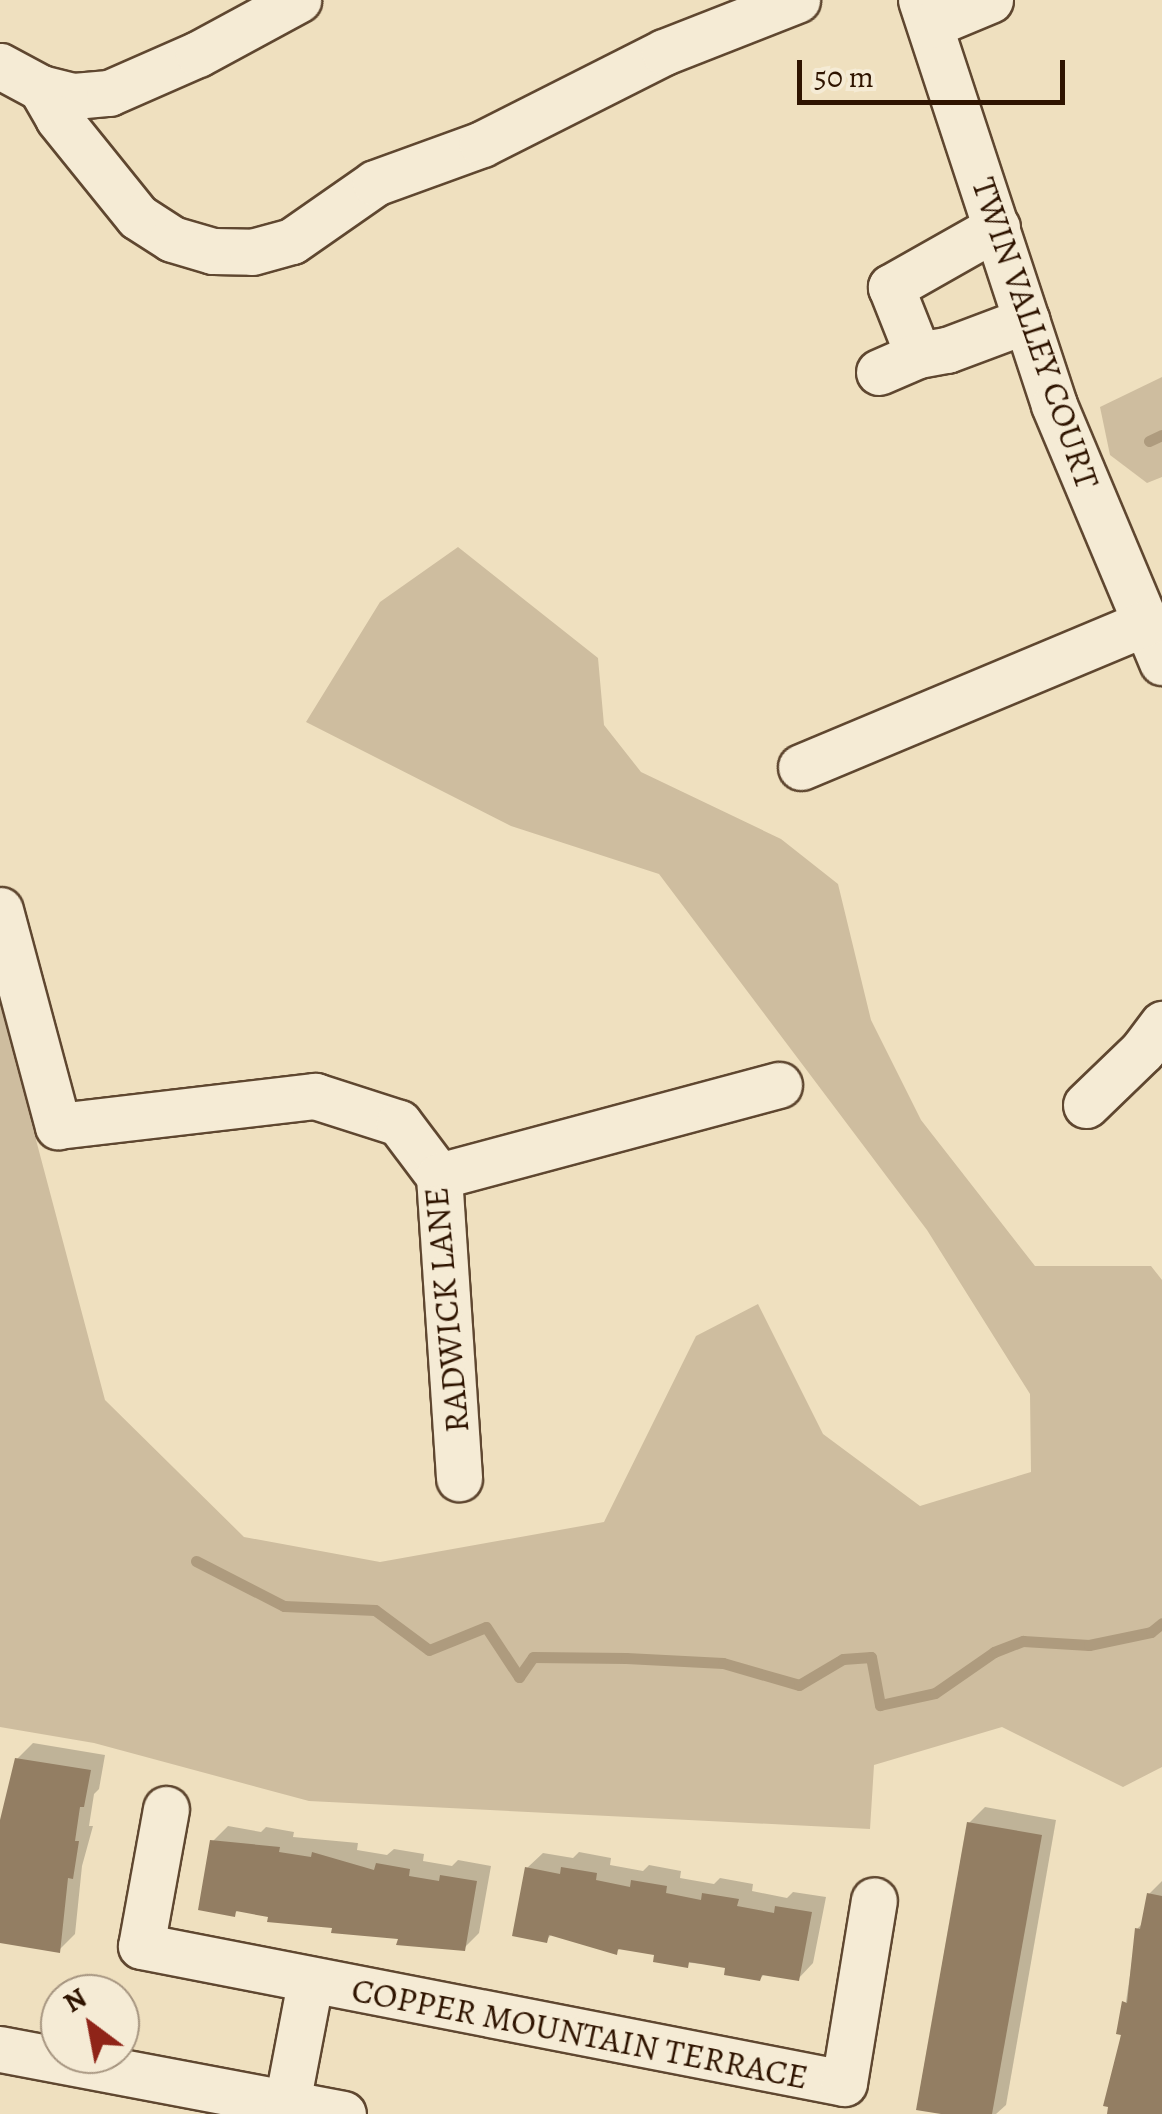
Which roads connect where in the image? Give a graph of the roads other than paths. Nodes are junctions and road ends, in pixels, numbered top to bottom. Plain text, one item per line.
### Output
1 (298, 0) edge
2 (797, 0) edge
3 (990, 0) edge
4 (925, 13) edge
5 (0, 66) edge
6 (40, 88) junction
7 (997, 227) junction
8 (1027, 320) junction
9 (1154, 642) edge
10 (800, 768) dead end
11 (0, 910) edge
12 (1162, 1024) edge
13 (779, 1085) dead end
14 (1086, 1104) dead end
15 (439, 1176) junction
16 (459, 1478) dead end
17 (166, 1808) dead end
18 (874, 1900) dead end
19 (310, 1982) junction
20 (0, 2049) edge
21 (287, 2103) junction
22 (343, 2114) edge

1 - 6 street
2 - 6 street
3 - 4 street
4 - 7 street, TWIN VALLEY COURT
5 - 6 street
7 - 8 street, TWIN VALLEY COURT
7 - 8 street
8 - 9 street, TWIN VALLEY COURT
9 - 10 street
11 - 15 street, RADWICK LANE
12 - 14 street
13 - 15 street
15 - 16 street, RADWICK LANE
17 - 19 street, COPPER MOUNTAIN TERRACE
18 - 19 street, COPPER MOUNTAIN TERRACE
19 - 21 street, COPPER MOUNTAIN TERRACE
20 - 21 street
21 - 22 street

